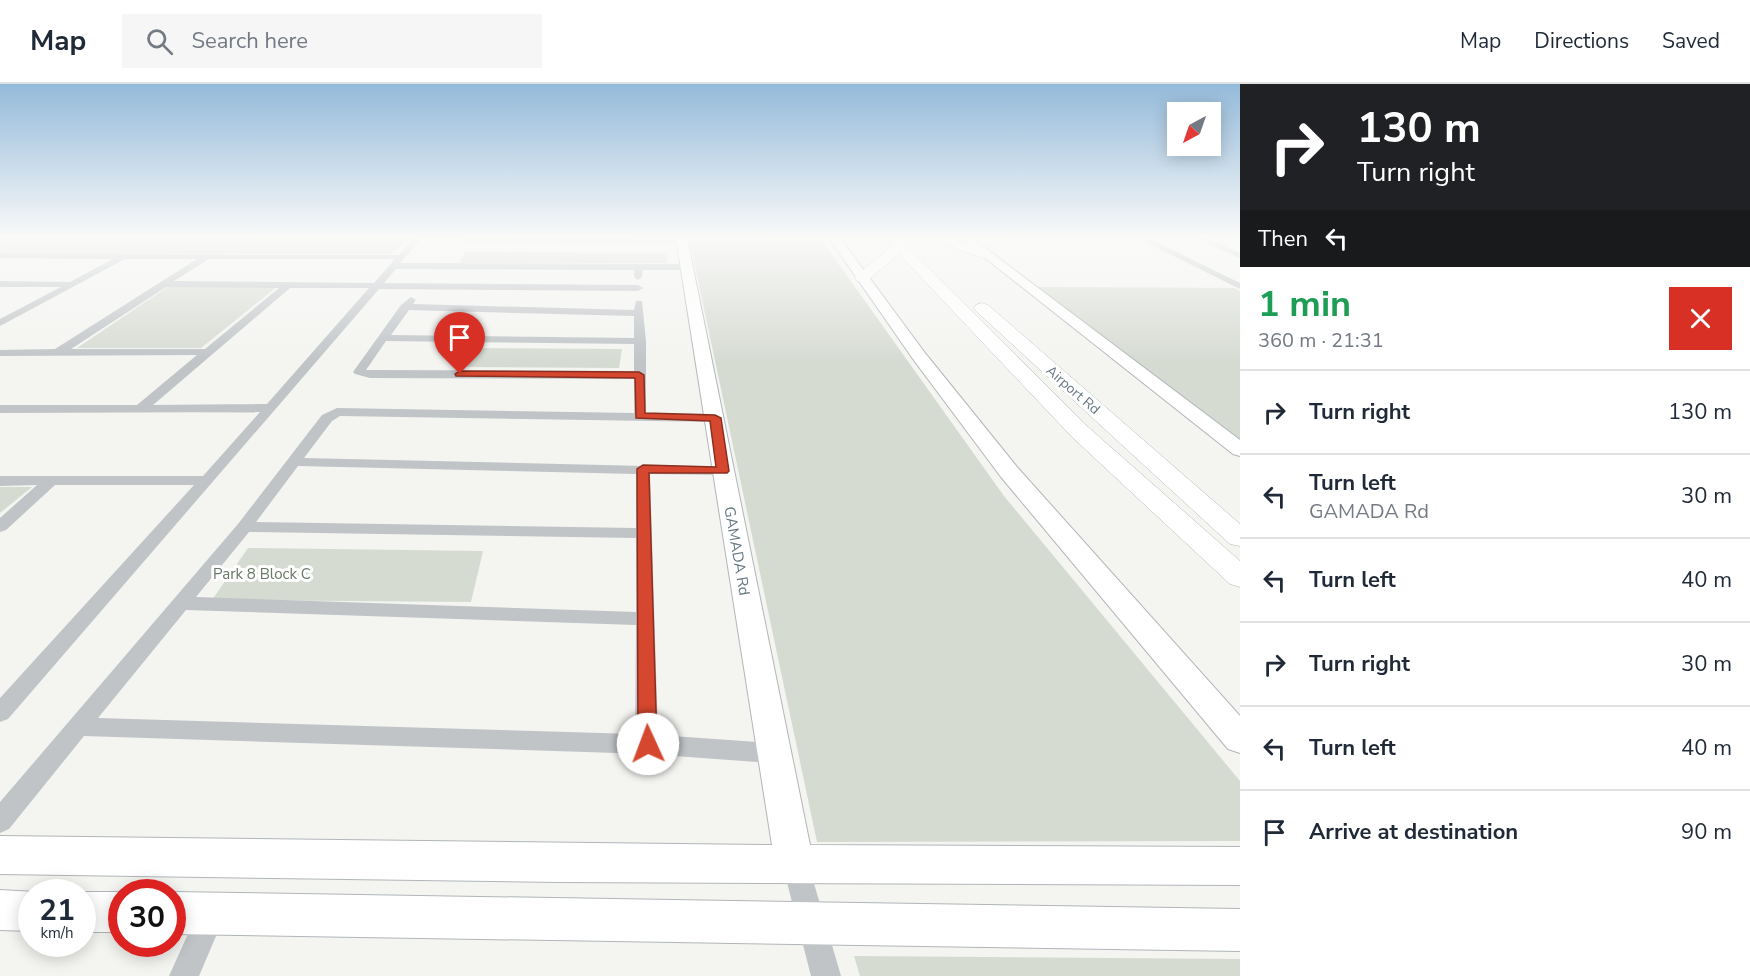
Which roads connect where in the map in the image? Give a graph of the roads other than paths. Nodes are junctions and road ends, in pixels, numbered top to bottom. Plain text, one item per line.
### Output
1 (80, 280) edge
2 (171, 280) edge
3 (383, 280) edge
4 (638, 280) edge
5 (688, 280) edge
6 (863, 280) edge
7 (936, 280) edge
8 (945, 280) edge
9 (1018, 280) edge
10 (0, 284) edge
11 (72, 284) junction
12 (164, 284) junction
13 (289, 284) junction
14 (379, 285) junction
15 (424, 286) junction
16 (638, 288) junction
17 (404, 307) junction
18 (639, 313) junction
19 (0, 323) edge
20 (383, 338) junction
21 (641, 341) junction
22 (58, 352) junction
23 (208, 352) junction
24 (0, 353) edge
25 (639, 375) junction
26 (271, 408) junction
27 (140, 409) junction
28 (0, 410) edge
29 (640, 416) junction
30 (715, 418) junction
31 (1240, 450) edge
32 (294, 462) junction
33 (643, 469) junction
34 (723, 471) junction
35 (206, 480) junction
36 (0, 481) edge
37 (51, 481) junction
38 (0, 527) edge
39 (244, 527) junction
40 (643, 533) junction
41 (1240, 538) edge
42 (1240, 576) edge
43 (180, 603) junction
44 (644, 619) junction
45 (0, 713) edge
46 (77, 727) junction
47 (1240, 739) edge
48 (648, 744) junction
49 (772, 753) junction
50 (0, 821) edge
51 (0, 855) edge
52 (795, 863) junction
53 (1240, 866) edge
54 (0, 910) edge
55 (18, 911) edge
56 (192, 913) edge
57 (812, 923) junction
58 (1240, 930) edge
59 (184, 976) edge
60 (826, 976) edge

1 - 11 street
2 - 12 street
3 - 14 street
4 - 16 street
5 - 30 street, GAMADA Rd
6 - 47 street
7 - 42 main road
8 - 41 main road, Airport Rd
9 - 31 street
10 - 11 street
11 - 19 street
12 - 13 street
12 - 22 street
13 - 14 street
13 - 23 street
14 - 15 street
14 - 26 street
15 - 16 street
15 - 17 street
16 - 18 street
17 - 18 street
17 - 20 street
18 - 21 street
20 - 21 street
20 - 25 street
21 - 25 street
22 - 23 street
22 - 24 street
23 - 27 street
25 - 29 street
26 - 27 street
26 - 35 street
27 - 28 street
29 - 30 street
29 - 32 street
30 - 34 street, GAMADA Rd
32 - 33 street
32 - 39 street
33 - 34 street
33 - 40 street
34 - 49 street, GAMADA Rd
35 - 37 street
35 - 45 street
36 - 37 street
37 - 38 street
39 - 40 street
39 - 43 street
40 - 44 street
43 - 44 street
43 - 46 street
44 - 48 street
46 - 48 street
46 - 50 street
48 - 49 street
49 - 52 street, GAMADA Rd
51 - 52 street
52 - 53 street
52 - 57 street
54 - 55 street
56 - 57 street
56 - 59 street
57 - 58 street
57 - 60 street

